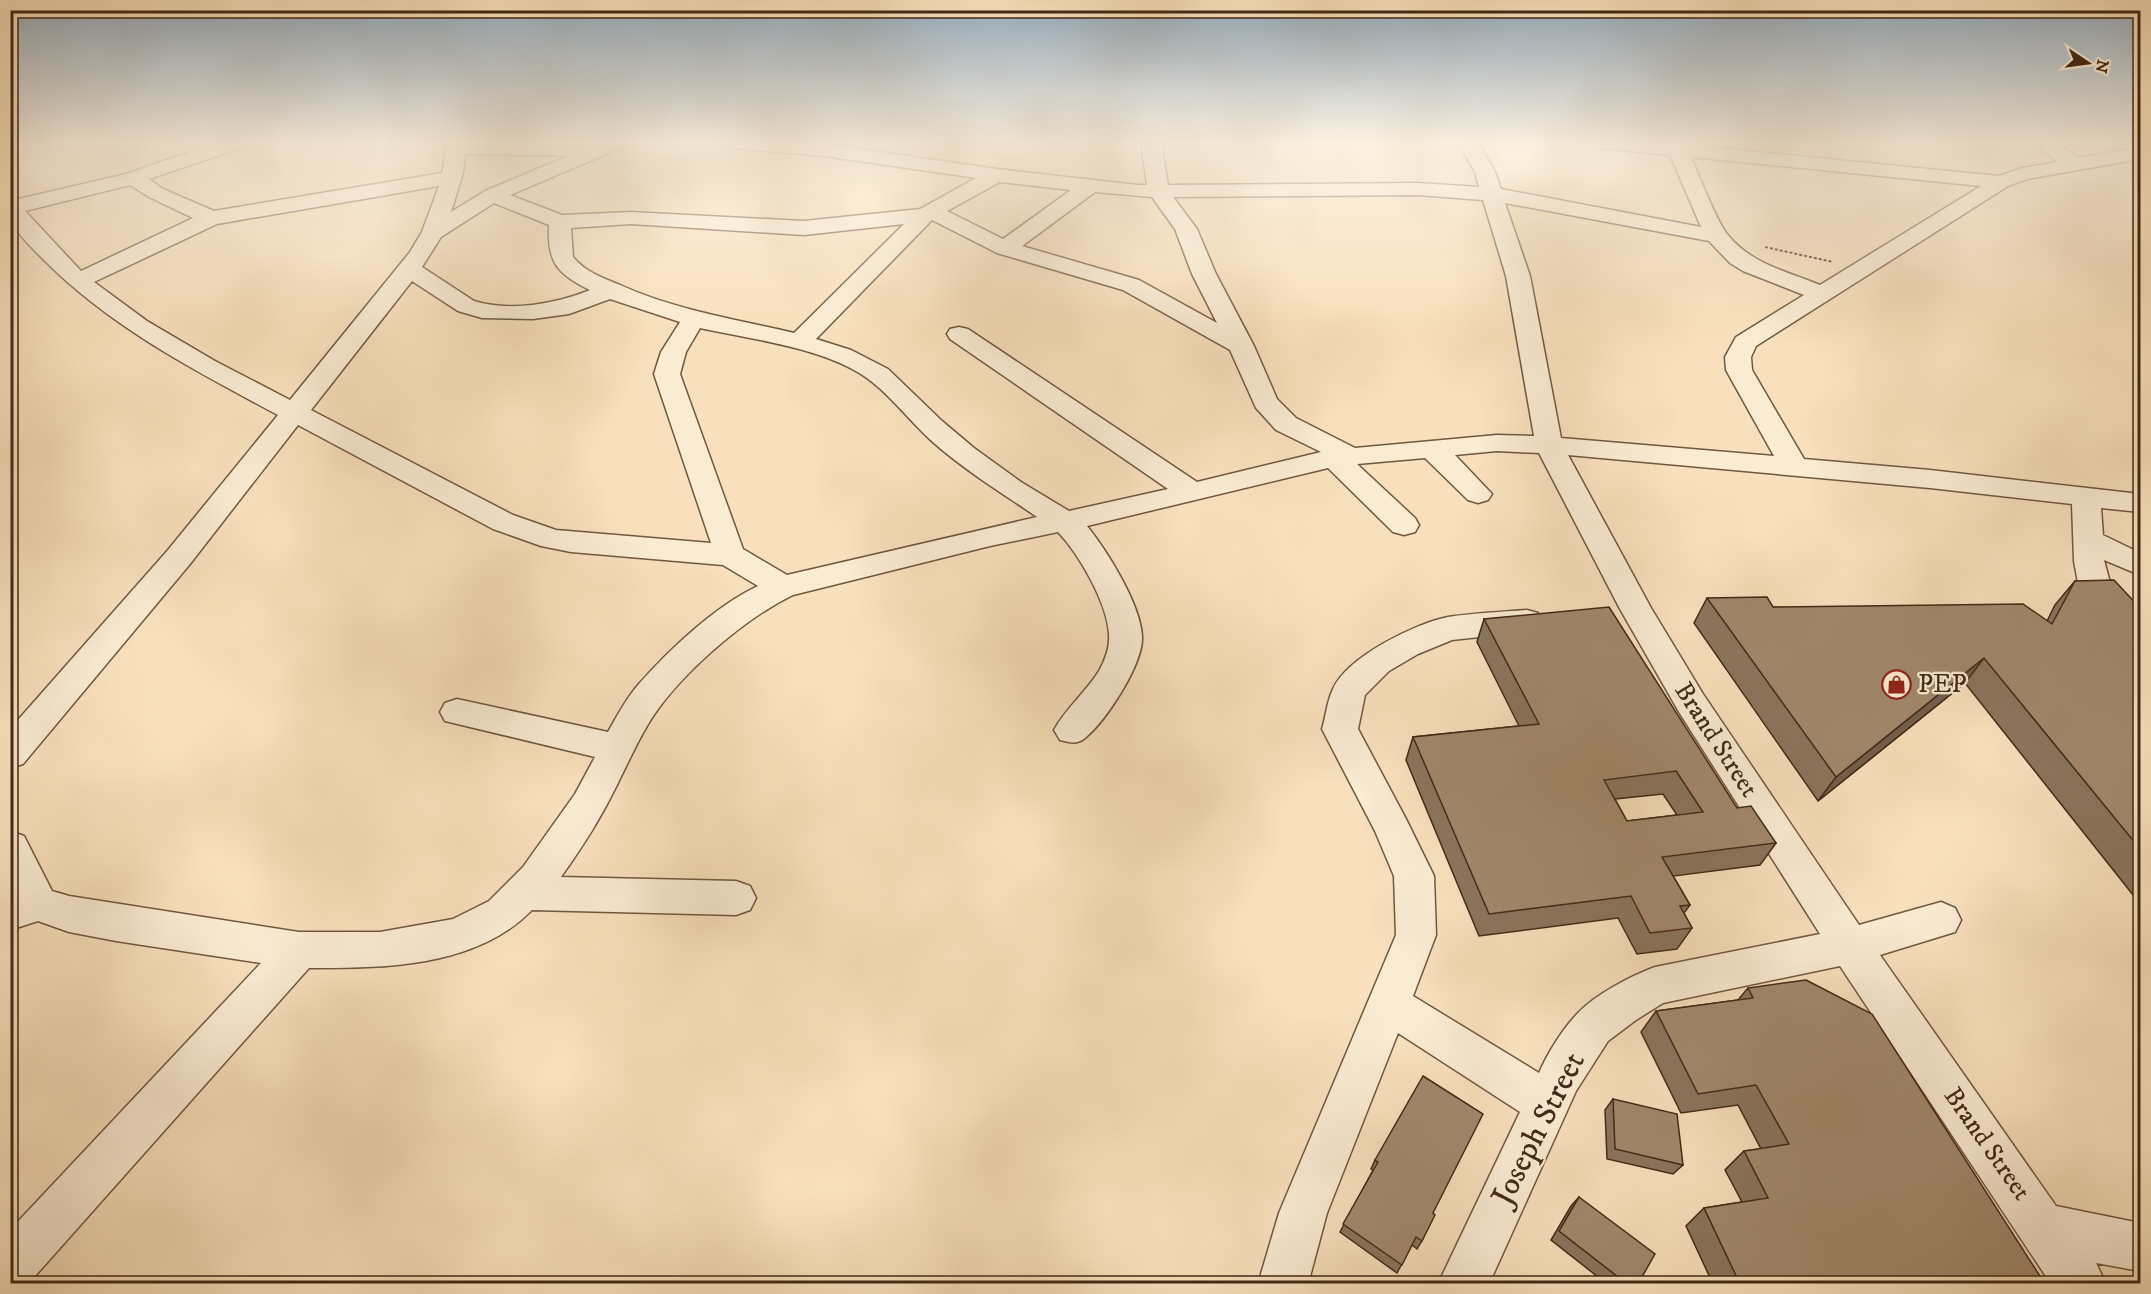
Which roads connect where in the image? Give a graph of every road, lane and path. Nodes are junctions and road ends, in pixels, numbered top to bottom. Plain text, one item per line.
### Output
1 (30, 202) edge
2 (177, 202) edge
3 (305, 202) edge
4 (442, 202) edge
5 (480, 202) edge
6 (511, 202) edge
7 (947, 202) edge
8 (1068, 202) edge
9 (1167, 202) edge
10 (1495, 202) edge
11 (1537, 202) edge
12 (1701, 202) edge
13 (1968, 202) edge
14 (11, 207) edge
15 (927, 213) junction
16 (211, 218) junction
17 (560, 222) junction
18 (431, 234) junction
19 (1716, 236) junction
20 (1005, 248) junction
21 (1863, 268) junction
22 (410, 269) junction
23 (78, 281) junction
24 (611, 290) junction
25 (1823, 294) junction
26 (694, 319) junction
27 (960, 334) dead end
28 (798, 343) junction
29 (1241, 346) junction
30 (294, 411) junction
31 (1549, 445) junction
32 (1431, 448) junction
33 (1342, 457) junction
34 (1795, 468) junction
35 (1192, 492) junction
36 (1478, 494) dead end
37 (2086, 497) junction
38 (2140, 503) edge
39 (1063, 522) junction
40 (1404, 525) dead end
41 (2088, 540) junction
42 (730, 555) junction
43 (2140, 565) edge
44 (783, 587) junction
45 (1557, 617) edge
46 (2140, 632) edge
47 (457, 712) dead end
48 (1072, 730) dead end
49 (618, 748) junction
50 (10, 754) edge
51 (10, 847) edge
52 (523, 893) junction
53 (736, 898) dead end
54 (24, 909) edge
55 (1941, 920) dead end
56 (1850, 946) junction
57 (299, 950) junction
58 (1387, 1003) junction
59 (1547, 1103) junction
60 (2045, 1228) junction
61 (2140, 1247) edge
62 (10, 1267) edge
63 (1283, 1284) edge
64 (1463, 1284) edge
65 (2080, 1284) edge

1 - 14 street
2 - 16 street
3 - 16 street
4 - 18 street
5 - 18 street
6 - 17 street
7 - 15 street
8 - 20 street
9 - 29 street
10 - 31 street, Brand Street
11 - 19 street
12 - 19 street
13 - 21 street
14 - 23 street
15 - 17 street
15 - 20 street
15 - 28 street
16 - 23 street
17 - 24 street
18 - 22 street
19 - 21 path
19 - 25 street
20 - 29 street
21 - 25 street
22 - 24 street
22 - 30 street
23 - 30 street
24 - 26 street
25 - 34 street
26 - 28 street
26 - 42 street
27 - 35 street
28 - 39 street
29 - 33 street
30 - 42 street
30 - 50 street
31 - 32 street
31 - 34 street
31 - 56 street, Brand Street
32 - 33 street
32 - 36 street
33 - 35 street
33 - 40 street
34 - 37 street
35 - 39 street
37 - 38 street
37 - 41 street
39 - 44 street
39 - 48 street
41 - 43 street
41 - 46 street
42 - 44 street
44 - 49 street
45 - 58 street
47 - 49 street
49 - 52 street
51 - 54 street
52 - 53 street
52 - 57 street
54 - 57 street
55 - 56 street, Joseph Street
56 - 59 street, Joseph Street
56 - 60 street, Brand Street
57 - 62 street
58 - 59 street
58 - 63 street
59 - 64 street, Joseph Street
60 - 61 street
60 - 65 street, Brand Street

